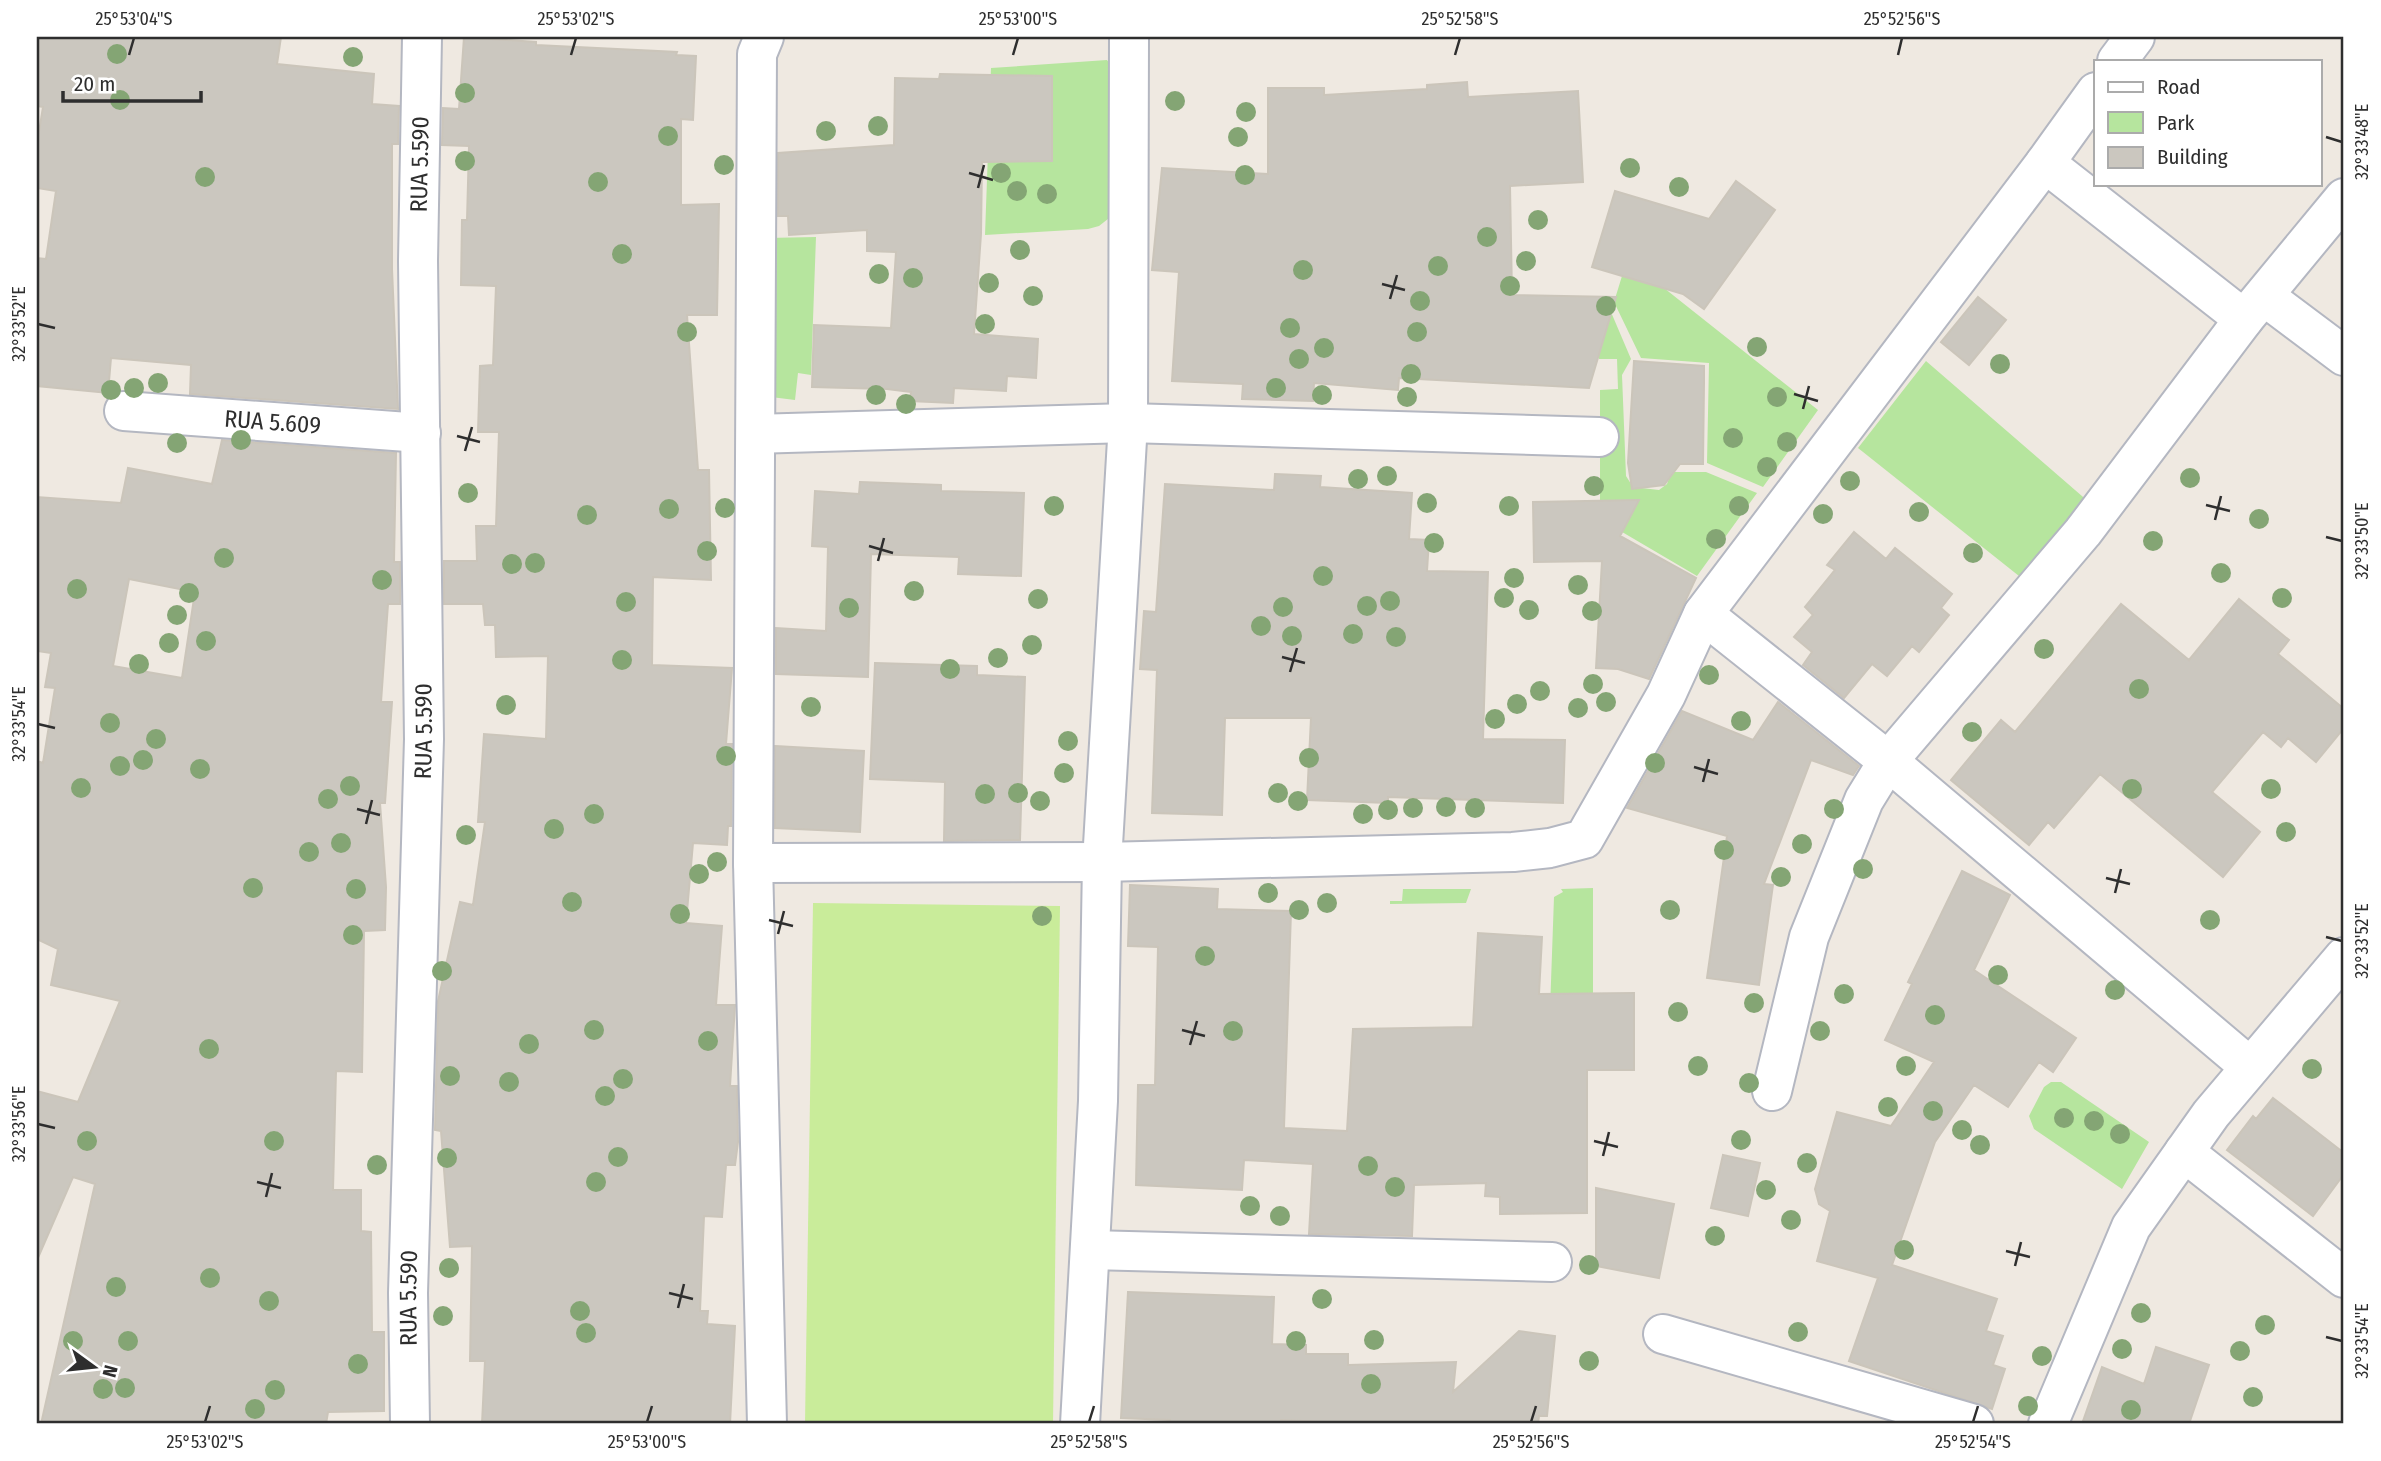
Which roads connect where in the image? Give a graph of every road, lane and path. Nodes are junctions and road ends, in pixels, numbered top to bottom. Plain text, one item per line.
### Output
1 (422, 37) edge
2 (764, 37) edge
3 (1129, 37) edge
4 (2134, 37) edge
5 (2118, 60) edge
6 (2094, 95) edge
7 (2045, 163) junction
8 (2344, 198) edge
9 (2254, 307) junction
10 (2344, 356) edge
11 (124, 411) dead end
12 (1128, 423) junction
13 (421, 433) junction
14 (756, 434) junction
15 (1599, 437) dead end
16 (1703, 614) junction
17 (1888, 761) junction
18 (1102, 862) junction
19 (753, 863) junction
20 (2344, 957) edge
21 (2250, 1067) junction
22 (1772, 1091) dead end
23 (2184, 1152) junction
24 (1090, 1250) junction
25 (1552, 1262) dead end
26 (2344, 1278) edge
27 (1662, 1334) dead end
28 (410, 1424) edge
29 (767, 1424) edge
30 (1080, 1424) edge
31 (1974, 1424) edge
32 (2048, 1424) edge

1 - 13 street, RUA 5.590
2 - 14 street
3 - 12 street
4 - 5 street
6 - 7 street
7 - 9 street
7 - 16 street
8 - 9 street
9 - 10 street
9 - 17 street
11 - 13 street, RUA 5.609
12 - 14 street
12 - 15 street
12 - 18 street
13 - 28 street, RUA 5.590
14 - 19 street
16 - 17 street
16 - 18 street
17 - 21 street
17 - 22 street
18 - 19 street
18 - 24 street
19 - 29 street
20 - 21 street
21 - 23 street
23 - 26 street
23 - 32 street
24 - 25 street
24 - 30 street
27 - 31 street

